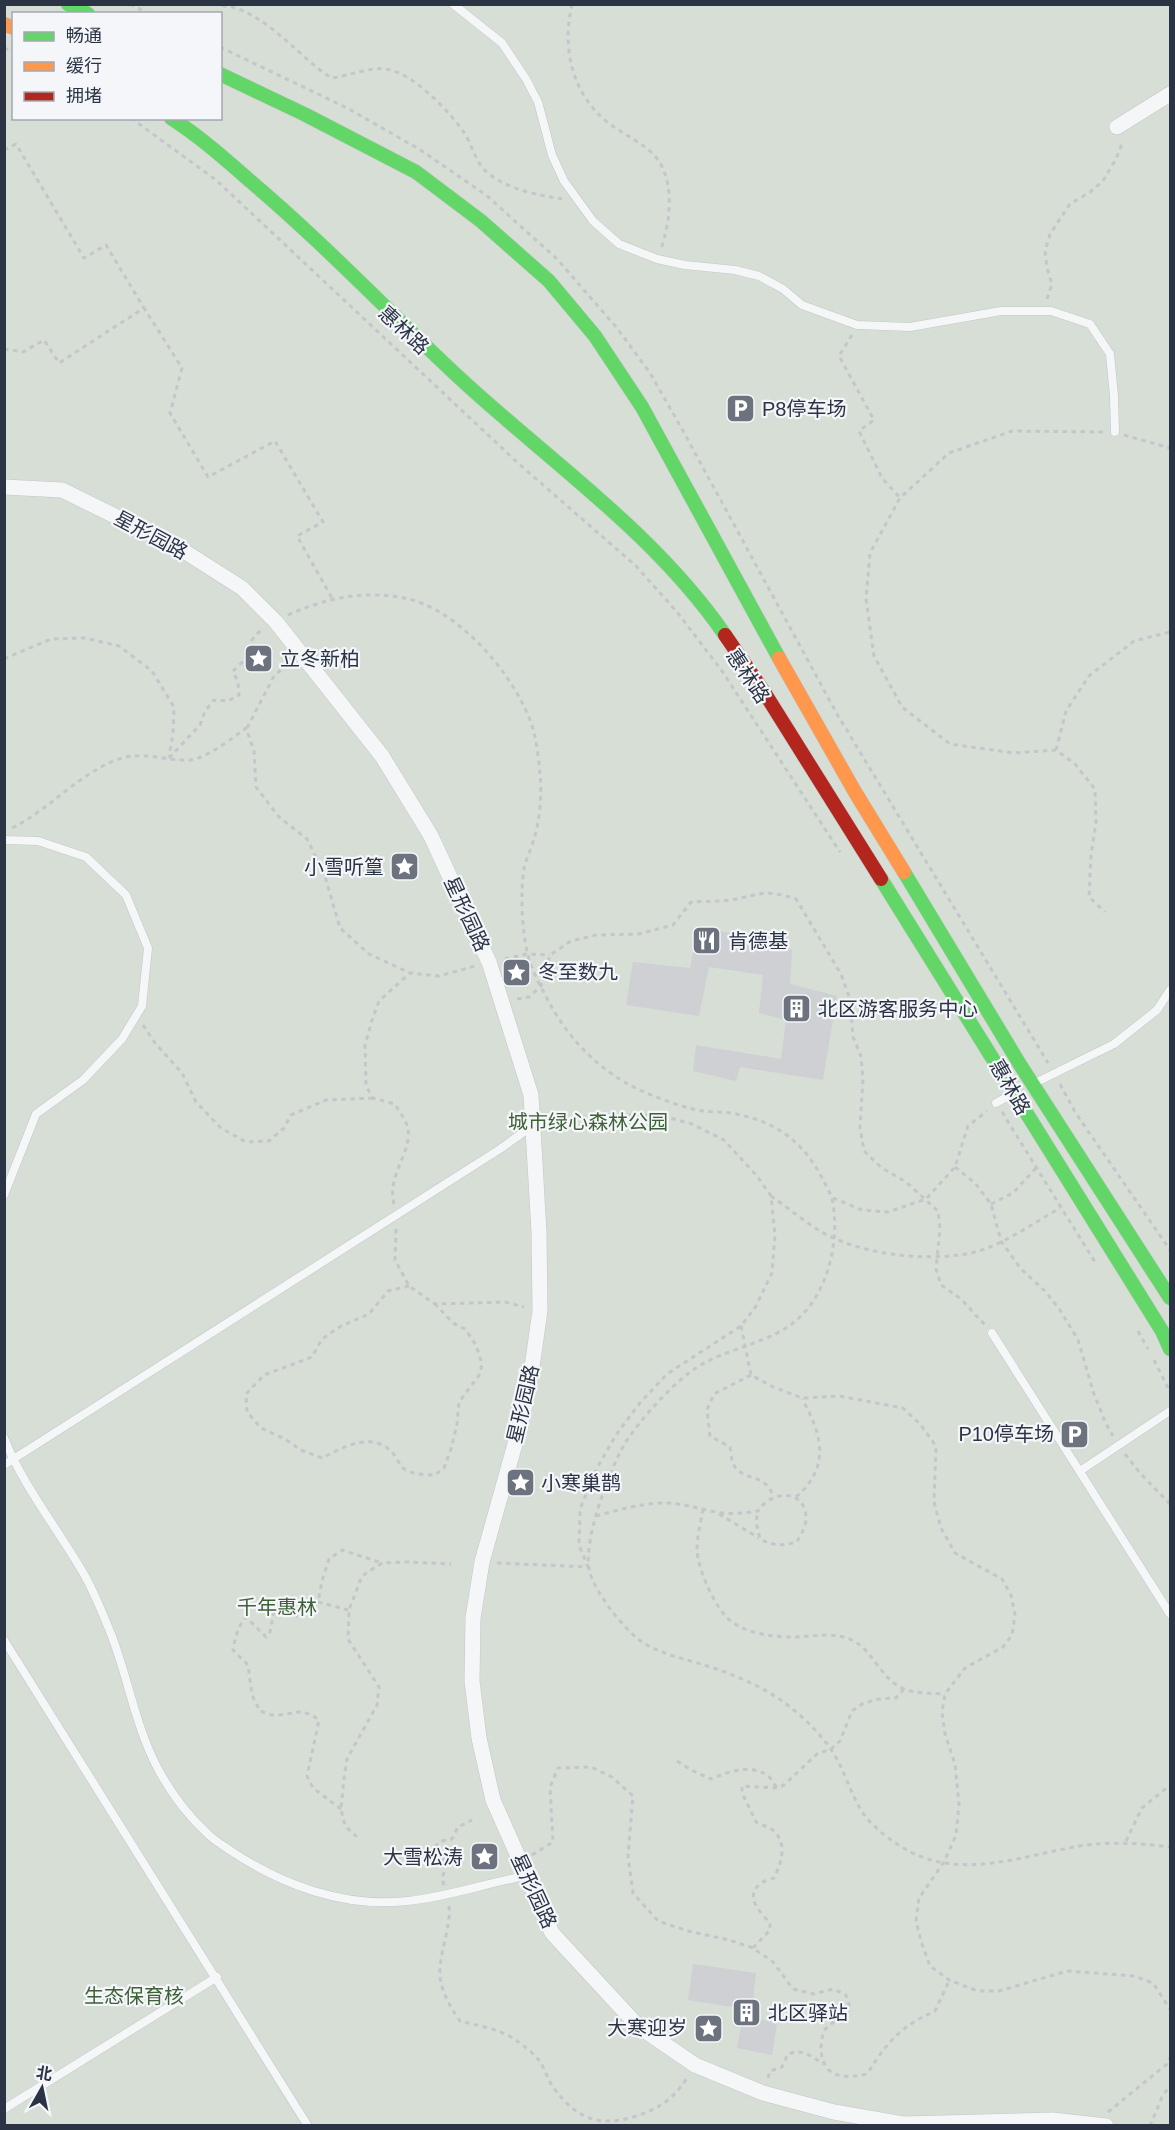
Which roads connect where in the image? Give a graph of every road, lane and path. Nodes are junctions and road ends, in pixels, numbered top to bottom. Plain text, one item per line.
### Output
1 (68, 4) edge
2 (130, 4) edge
3 (213, 4) edge
4 (453, 4) edge
5 (572, 4) edge
6 (84, 12) edge
7 (145, 12) edge
8 (222, 75) edge
9 (1170, 94) edge
10 (134, 120) edge
11 (174, 120) edge
12 (1117, 127) joint
13 (4, 150) edge
14 (579, 202) junction
15 (657, 260) junction
16 (144, 308) junction
17 (1051, 311) junction
18 (857, 326) junction
19 (4, 349) edge
20 (1114, 432) junction
21 (1170, 448) edge
22 (4, 487) edge
23 (900, 498) junction
24 (332, 598) junction
25 (276, 622) junction
26 (1170, 632) edge
27 (4, 659) edge
28 (287, 665) dead end
29 (246, 728) junction
30 (1056, 750) junction
31 (169, 758) junction
32 (4, 832) edge
33 (4, 840) edge
34 (846, 861) dead end
35 (1105, 912) dead end
36 (527, 954) junction
37 (550, 955) junction
38 (489, 962) junction
39 (410, 973) junction
40 (541, 986) junction
41 (1170, 990) edge
42 (502, 1002) junction
43 (135, 1017) junction
44 (1033, 1085) junction
45 (1013, 1094) junction
46 (373, 1098) junction
47 (996, 1103) junction
48 (533, 1125) junction
49 (955, 1167) junction
50 (1036, 1168) junction
51 (4, 1195) edge
52 (771, 1196) junction
53 (833, 1198) junction
54 (926, 1199) junction
55 (991, 1204) junction
56 (1060, 1208) junction
57 (397, 1215) junction
58 (834, 1239) junction
59 (1001, 1241) junction
60 (938, 1257) junction
61 (1100, 1269) dead end
62 (409, 1286) junction
63 (1170, 1298) edge
64 (435, 1304) junction
65 (540, 1311) junction
66 (741, 1326) junction
67 (1137, 1329) dead end
68 (992, 1333) joint
69 (746, 1345) junction
70 (1170, 1349) edge
71 (1148, 1350) dead end
72 (1154, 1360) dead end
73 (751, 1375) junction
74 (1170, 1392) edge
75 (802, 1398) junction
76 (1170, 1411) edge
77 (4, 1438) edge
78 (1119, 1446) junction
79 (13, 1460) junction
80 (4, 1465) edge
81 (1080, 1471) junction
82 (773, 1496) junction
83 (796, 1497) junction
84 (1170, 1504) edge
85 (703, 1509) junction
86 (758, 1511) junction
87 (717, 1513) junction
88 (595, 1516) junction
89 (760, 1539) junction
90 (482, 1562) junction
91 (382, 1563) junction
92 (451, 1564) dead end
93 (588, 1567) junction
94 (318, 1602) junction
95 (349, 1610) junction
96 (1170, 1614) edge
97 (4, 1641) edge
98 (904, 1689) junction
99 (945, 1694) junction
100 (831, 1749) junction
101 (677, 1761) dead end
102 (1170, 1785) edge
103 (777, 1788) junction
104 (340, 1809) junction
105 (472, 1820) dead end
106 (357, 1837) dead end
107 (1125, 1842) junction
108 (1170, 1847) edge
109 (520, 1860) junction
110 (944, 1862) junction
111 (526, 1876) junction
112 (448, 1895) junction
113 (753, 1948) junction
114 (217, 1977) junction
115 (949, 1980) junction
116 (1170, 2008) edge
117 (1170, 2058) edge
118 (823, 2064) junction
119 (1167, 2064) junction
120 (695, 2065) junction
121 (1170, 2069) edge
122 (1170, 2085) edge
123 (763, 2093) junction
124 (4, 2109) edge
125 (1098, 2125) edge
126 (308, 2126) edge
127 (1150, 2126) edge

1 - 6 main road
2 - 7 path
3 - 14 path
4 - 14 lane
5 - 15 path
8 - 44 main road, 惠林路
9 - 12 street
10 - 34 path, 惠林路
11 - 45 main road, 惠林路
12 - 17 path
13 - 16 path
14 - 15 lane
15 - 18 lane
16 - 19 path
16 - 24 path
17 - 18 lane
17 - 20 lane
18 - 23 path
20 - 21 path
20 - 23 path
22 - 25 street, 星形园路
23 - 30 path
24 - 25 path
24 - 36 path
25 - 31 path
25 - 38 street, 星形园路
26 - 30 path
27 - 31 path
28 - 29 path
29 - 31 path
29 - 39 path
30 - 35 path
31 - 32 path
33 - 43 lane
36 - 37 path
36 - 38 path
36 - 40 path
37 - 40 path
37 - 54 path
38 - 39 path
38 - 42 street, 星形园路
39 - 46 path
40 - 42 path
40 - 53 path
41 - 44 lane
42 - 48 street, 星形园路
43 - 46 path
43 - 51 lane
44 - 45 lane
44 - 63 main road, 惠林路
45 - 47 lane
45 - 70 main road, 惠林路
46 - 57 path
47 - 49 path
47 - 50 path, 惠林路
48 - 52 path
48 - 57 lane
48 - 65 street, 星形园路
49 - 54 path
49 - 55 path
50 - 55 path
50 - 56 path, 惠林路
52 - 58 path
52 - 66 path
53 - 54 path
53 - 58 path
54 - 60 path
55 - 59 path
56 - 59 path
56 - 61 path, 惠林路
57 - 62 path
57 - 79 lane
58 - 60 path
58 - 69 path
59 - 60 path
59 - 78 path
60 - 68 path
62 - 64 path
62 - 64 path
64 - 65 path
65 - 90 street, 星形园路
66 - 69 path
66 - 93 path
67 - 71 path
68 - 81 lane
69 - 73 path
69 - 88 path
72 - 74 path
73 - 75 path
73 - 82 path
75 - 83 path
75 - 99 path
76 - 78 lane
77 - 79 lane
78 - 81 lane
78 - 84 path
79 - 80 lane
79 - 112 lane
81 - 96 lane
82 - 83 path
82 - 86 path
83 - 89 path
85 - 87 path
85 - 88 path
85 - 98 path
86 - 87 path
86 - 89 path
87 - 89 path
88 - 93 path
90 - 93 path
90 - 109 street, 星形园路
91 - 92 path
91 - 94 path
91 - 95 path
93 - 100 path
94 - 95 path
94 - 104 path
95 - 104 path
97 - 114 lane
98 - 99 path
98 - 100 path
99 - 110 path
100 - 103 path
100 - 110 path
101 - 103 path
102 - 107 path
103 - 113 path
104 - 106 path
105 - 112 path
107 - 108 path
107 - 110 path
109 - 111 street, 星形园路
109 - 113 path
110 - 115 path
111 - 112 lane
111 - 120 street, 星形园路
112 - 120 path
113 - 118 path
114 - 124 lane
114 - 126 lane
115 - 116 path
115 - 118 path
117 - 119 path
118 - 123 path
119 - 121 path
119 - 125 path
120 - 123 street, 星形园路
122 - 127 path
123 - 125 street, 星形园路

